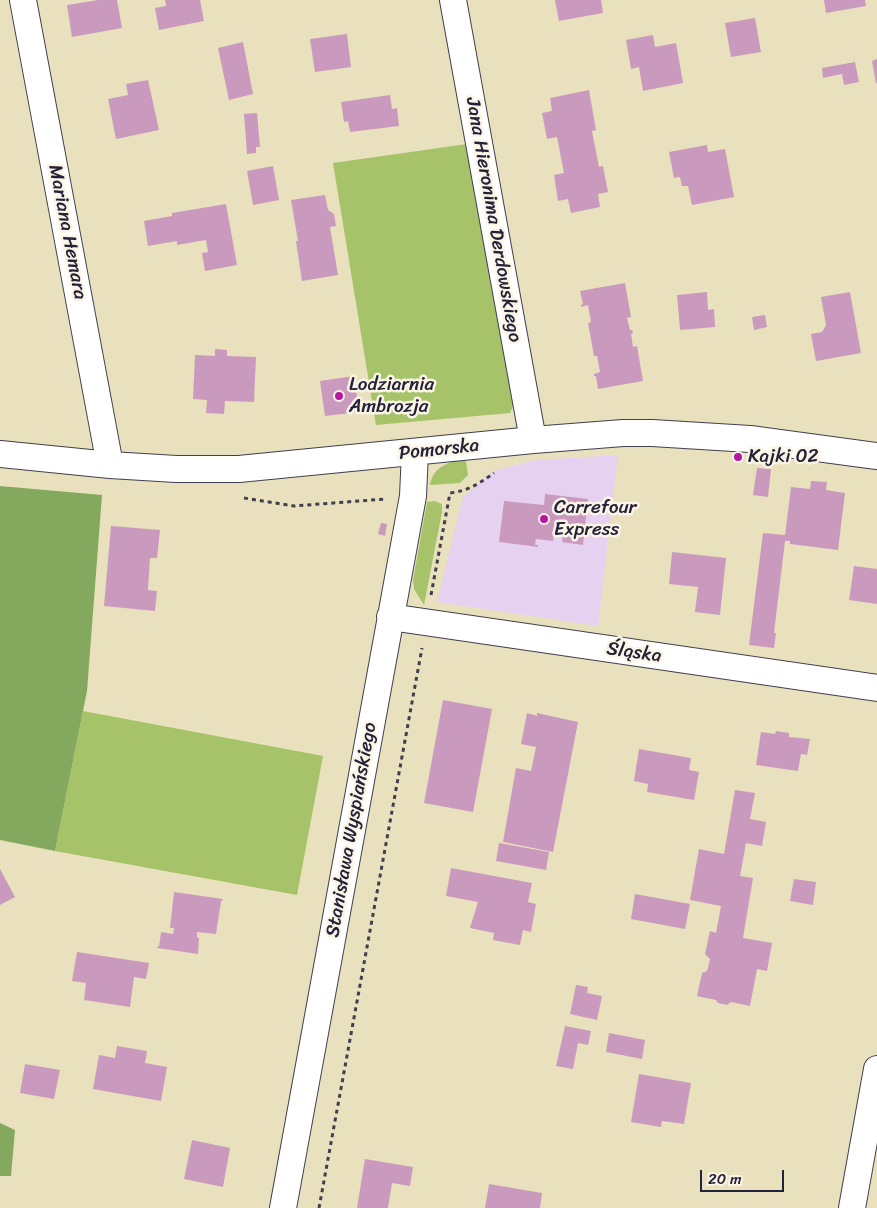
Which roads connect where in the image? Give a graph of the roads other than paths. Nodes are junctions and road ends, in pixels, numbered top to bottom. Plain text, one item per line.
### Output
1 (23, 0) edge
2 (453, 0) edge
3 (534, 440) junction
4 (415, 452) junction
5 (0, 454) edge
6 (877, 456) edge
7 (110, 465) junction
8 (390, 617) junction
9 (877, 688) edge
10 (877, 1069) edge
11 (283, 1208) edge
12 (852, 1208) edge

1 - 7 street, Mariana Hemara
2 - 3 street, Jana Hieronima Derdowskiego
3 - 4 street, Pomorska
3 - 6 street, Pomorska
4 - 7 street, Pomorska
4 - 8 street, Stanisława Wyspiańskiego
5 - 7 street, Pomorska
8 - 9 street, Śląska
8 - 11 street, Stanisława Wyspiańskiego
10 - 12 street

